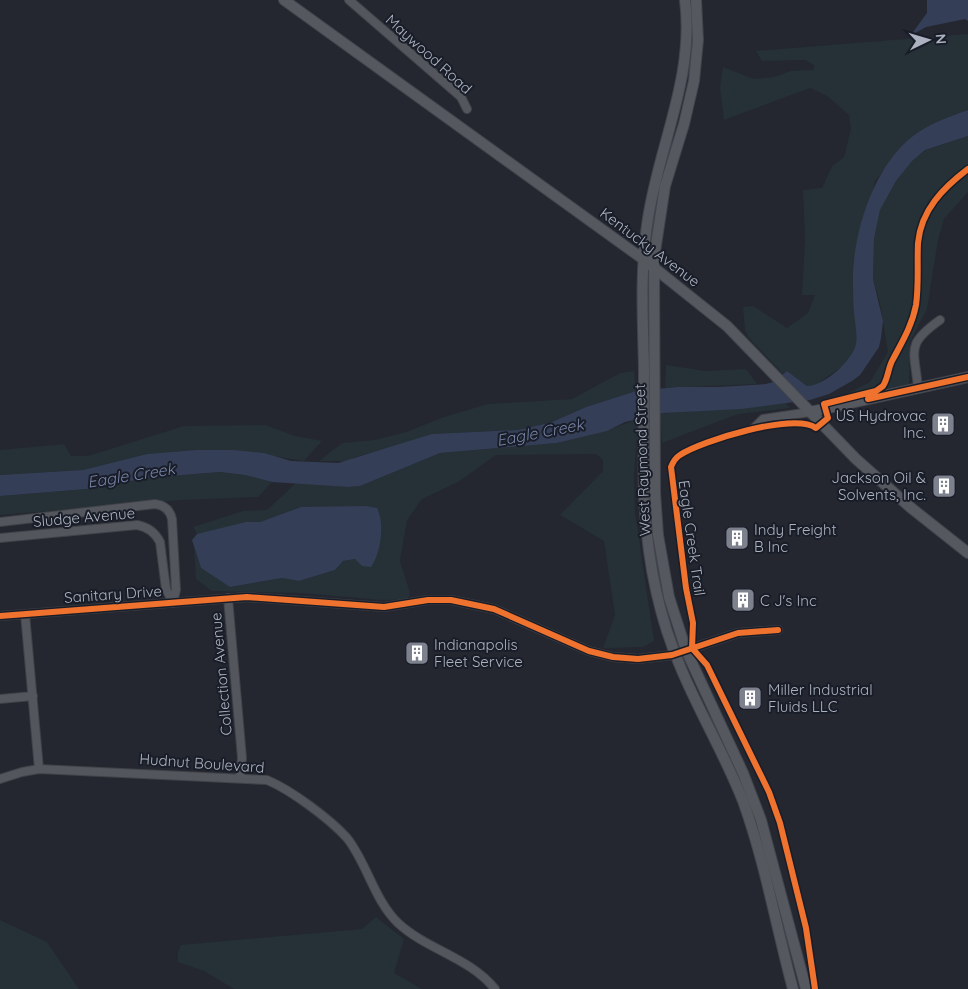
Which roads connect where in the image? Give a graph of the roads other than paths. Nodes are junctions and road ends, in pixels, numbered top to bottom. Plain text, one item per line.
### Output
1 (284, 0) edge
2 (349, 0) edge
3 (685, 0) edge
4 (696, 0) edge
5 (467, 109) dead end
6 (643, 259) junction
7 (654, 267) junction
8 (940, 320) dead end
9 (649, 369) junction
10 (968, 377) edge
11 (918, 387) junction
12 (810, 412) junction
13 (755, 427) dead end
14 (0, 522) edge
15 (0, 538) edge
16 (968, 553) edge
17 (228, 598) junction
18 (172, 603) junction
19 (25, 614) junction
20 (0, 616) edge
21 (778, 630) dead end
22 (680, 652) junction
23 (33, 696) junction
24 (0, 699) edge
25 (39, 769) junction
26 (240, 778) junction
27 (0, 779) edge
28 (495, 989) edge
29 (793, 989) edge
30 (806, 989) edge

1 - 6 main road, Kentucky Avenue
2 - 5 street, Maywood Road
3 - 6 main road, West Raymond Street
4 - 7 main road, West Raymond Street
6 - 7 main road, Kentucky Avenue
6 - 9 main road, West Raymond Street
7 - 9 main road, West Raymond Street
7 - 12 main road, Kentucky Avenue
8 - 11 street
9 - 22 main road, West Raymond Street
10 - 11 main road
11 - 12 main road
12 - 13 street
12 - 16 main road, Kentucky Avenue
14 - 18 street
15 - 18 street, Sludge Avenue
17 - 18 street, Sanitary Drive
17 - 22 street, Sanitary Drive
17 - 26 street, Collection Avenue
18 - 19 street, Sanitary Drive
19 - 20 street, Sanitary Drive
19 - 23 street
21 - 22 street, Sanitary Drive
22 - 29 main road, West Raymond Street
22 - 30 main road, West Raymond Street
23 - 24 street
23 - 25 street
25 - 26 street, Hudnut Boulevard
25 - 27 street, Hudnut Boulevard
26 - 28 street, Hudnut Boulevard

